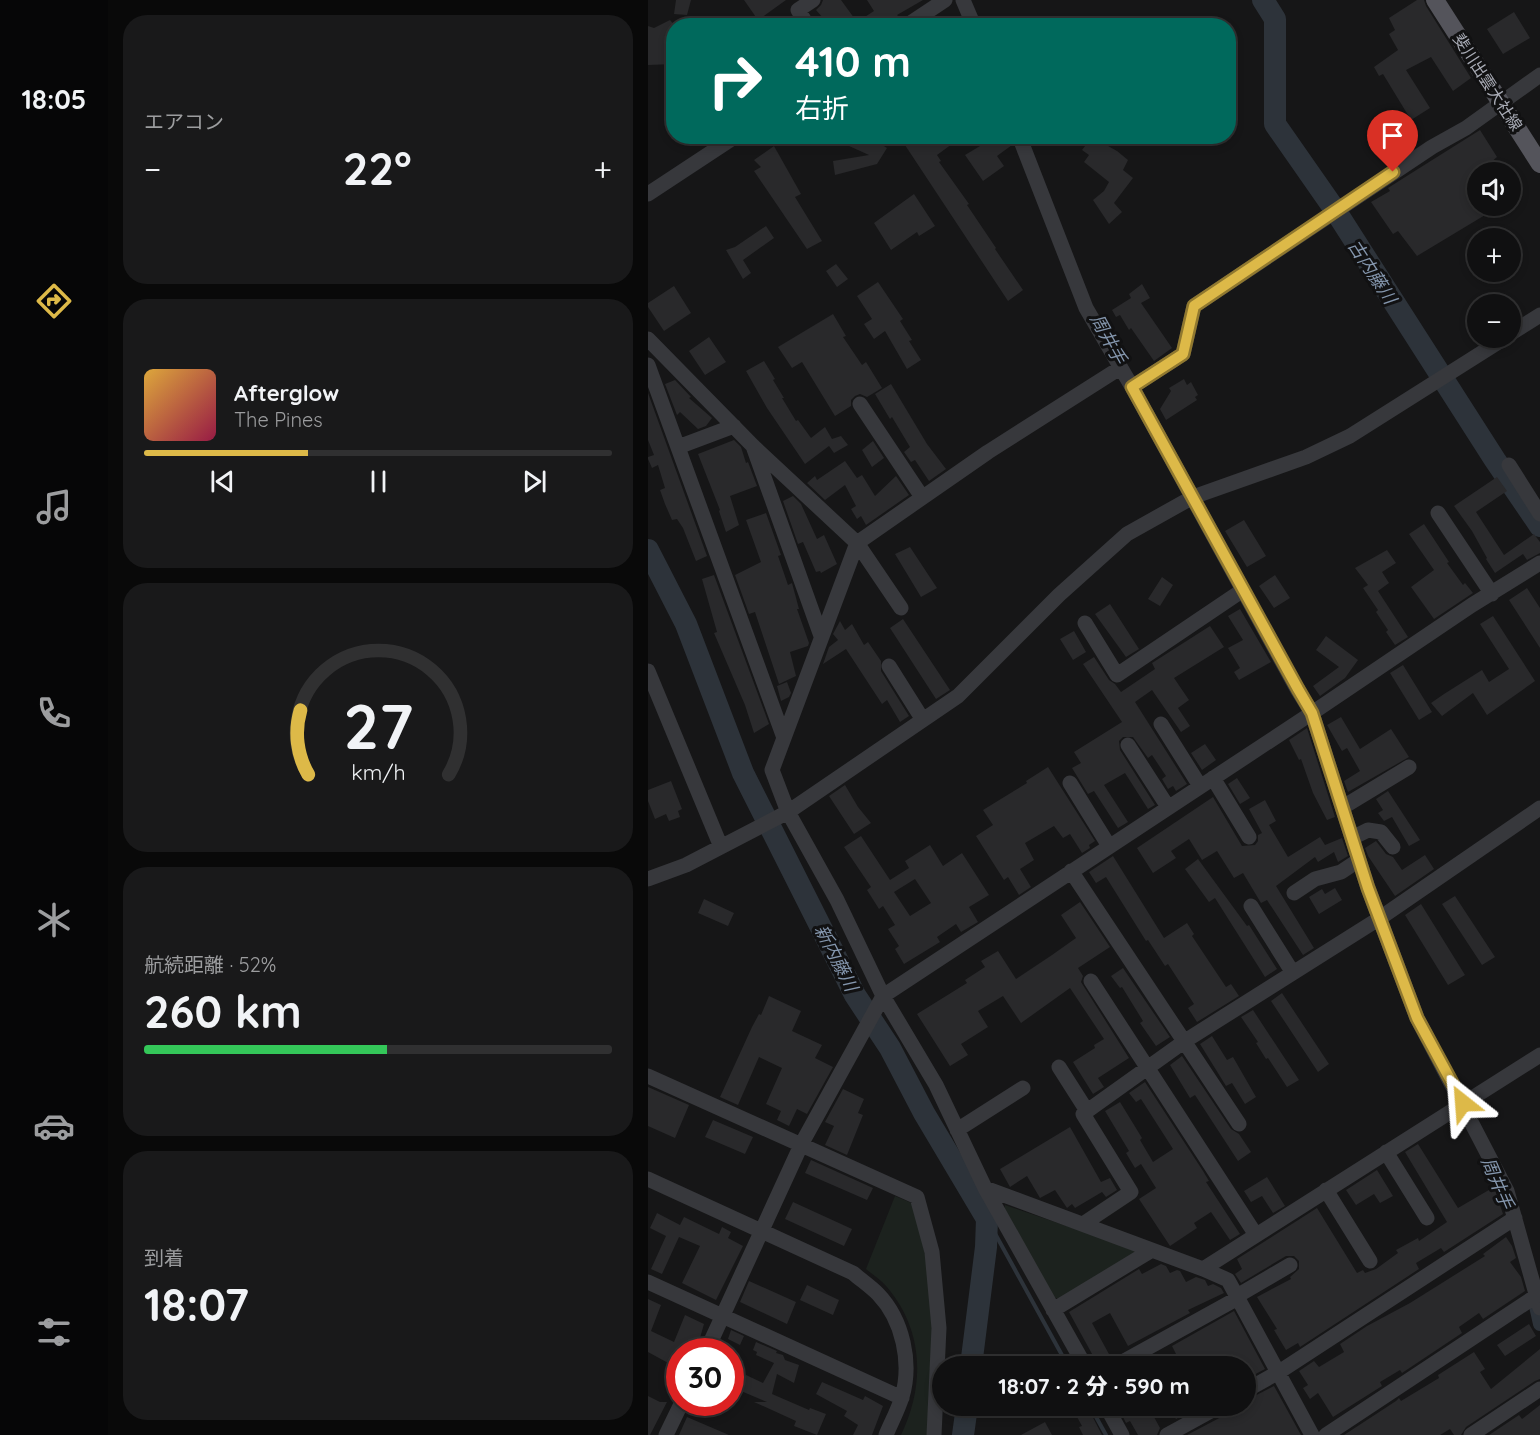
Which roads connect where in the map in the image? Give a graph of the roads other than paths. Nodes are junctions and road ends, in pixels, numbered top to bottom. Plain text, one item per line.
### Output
1 (813, 0) edge
2 (963, 0) edge
3 (1435, 0) edge
4 (936, 3) edge
5 (803, 18) edge
6 (916, 18) edge
7 (971, 18) edge
8 (1540, 75) edge
9 (1501, 103) junction
10 (724, 144) edge
11 (1023, 144) edge
12 (1540, 164) edge
13 (648, 194) edge
14 (1540, 315) edge
15 (1521, 327) edge
16 (648, 339) edge
17 (1489, 348) edge
18 (648, 365) edge
19 (1120, 368) junction
20 (1132, 387) junction
21 (860, 404) dead end
22 (734, 426) junction
23 (753, 446) junction
24 (678, 447) junction
25 (1509, 465) dead end
26 (922, 497) junction
27 (1193, 497) junction
28 (1438, 513) dead end
29 (1540, 514) edge
30 (857, 543) junction
31 (1540, 563) edge
32 (1243, 590) junction
33 (1492, 594) junction
34 (901, 608) dead end
35 (1085, 623) dead end
36 (821, 636) junction
37 (888, 666) dead end
38 (648, 671) edge
39 (1312, 713) junction
40 (922, 720) junction
41 (1161, 724) dead end
42 (784, 738) junction
43 (1128, 745) dead end
44 (1409, 767) dead end
45 (1206, 782) junction
46 (1070, 783) dead end
47 (1168, 807) junction
48 (1343, 807) junction
49 (1540, 808) edge
50 (788, 812) junction
51 (1249, 837) dead end
52 (1352, 838) junction
53 (1109, 846) junction
54 (721, 847) junction
55 (1393, 847) dead end
56 (1359, 860) junction
57 (1071, 871) junction
58 (648, 879) edge
59 (1294, 893) dead end
60 (1251, 906) dead end
61 (1380, 918) junction
62 (1293, 973) junction
63 (1091, 981) dead end
64 (883, 996) junction
65 (1185, 1041) junction
66 (1540, 1055) edge
67 (1059, 1067) dead end
68 (1147, 1068) junction
69 (648, 1076) edge
70 (1023, 1088) dead end
71 (1463, 1103) junction
72 (1088, 1111) junction
73 (1239, 1124) dead end
74 (957, 1130) junction
75 (802, 1143) junction
76 (1386, 1152) junction
77 (648, 1179) edge
78 (986, 1188) junction
79 (1326, 1190) junction
80 (1427, 1218) dead end
81 (1515, 1218) junction
82 (1083, 1224) junction
83 (763, 1231) junction
84 (1256, 1235) junction
85 (1152, 1250) junction
86 (1370, 1261) dead end
87 (1290, 1265) dead end
88 (1203, 1269) junction
89 (648, 1282) edge
90 (1238, 1297) junction
91 (1538, 1302) edge
92 (1053, 1310) junction
93 (723, 1316) junction
94 (713, 1338) edge
95 (1079, 1356) edge
96 (1133, 1356) edge
97 (1279, 1372) junction
98 (1256, 1385) edge
99 (1540, 1389) edge
100 (902, 1398) junction
101 (675, 1416) edge
102 (1112, 1416) edge
103 (1202, 1416) edge
104 (666, 1435) edge
105 (885, 1435) edge
106 (934, 1435) edge
107 (1122, 1435) edge
108 (1167, 1435) edge
109 (1312, 1435) edge
110 (1326, 1435) edge
111 (1471, 1435) edge

1 - 5 street
2 - 7 street
3 - 9 main road, 斐川出雲大社線
4 - 6 street
8 - 9 street
9 - 12 main road, 斐川出雲大社線
9 - 20 street
10 - 13 street
11 - 19 street
14 - 15 street
16 - 22 street
17 - 27 street
18 - 24 street
19 - 20 street
19 - 26 street
20 - 27 street
21 - 26 street
22 - 23 street
22 - 24 street
23 - 30 street
23 - 36 street
24 - 42 street
25 - 29 street
26 - 30 street
27 - 32 street
27 - 40 street
28 - 33 street
30 - 34 street
30 - 36 street
31 - 33 street
32 - 35 street
32 - 39 street
33 - 39 street
36 - 42 street
37 - 40 street
38 - 54 street
39 - 45 street
39 - 48 street
40 - 50 street
41 - 45 street
42 - 50 street
43 - 47 street
44 - 48 street
45 - 47 street
45 - 51 street
46 - 53 street
47 - 53 street
48 - 52 street
49 - 61 street
50 - 54 street
50 - 64 street
52 - 55 street
52 - 56 street
53 - 57 street
54 - 58 street
56 - 59 street
56 - 61 street
57 - 64 street
57 - 65 street
60 - 62 street
61 - 62 street
61 - 71 street
62 - 65 street
63 - 68 street
64 - 74 street
64 - 75 street
65 - 68 street
65 - 73 street
66 - 71 street
67 - 72 street
68 - 72 street
68 - 84 street
69 - 75 street
70 - 74 street
71 - 76 street
71 - 81 street
72 - 82 street
74 - 78 street
75 - 83 street
75 - 106 street
76 - 79 street
76 - 80 street
77 - 83 street
78 - 82 street
78 - 92 street
79 - 84 street
79 - 86 street
81 - 91 street
81 - 97 street
82 - 85 street
83 - 93 street
83 - 100 street
84 - 88 street
85 - 88 street
85 - 92 street
87 - 90 street
88 - 90 street
89 - 93 street
90 - 96 street
90 - 97 street
91 - 110 street
92 - 95 street
93 - 94 street
93 - 100 street
97 - 98 street
97 - 109 street
99 - 111 street
100 - 105 street
101 - 104 street
102 - 107 street
103 - 108 street

